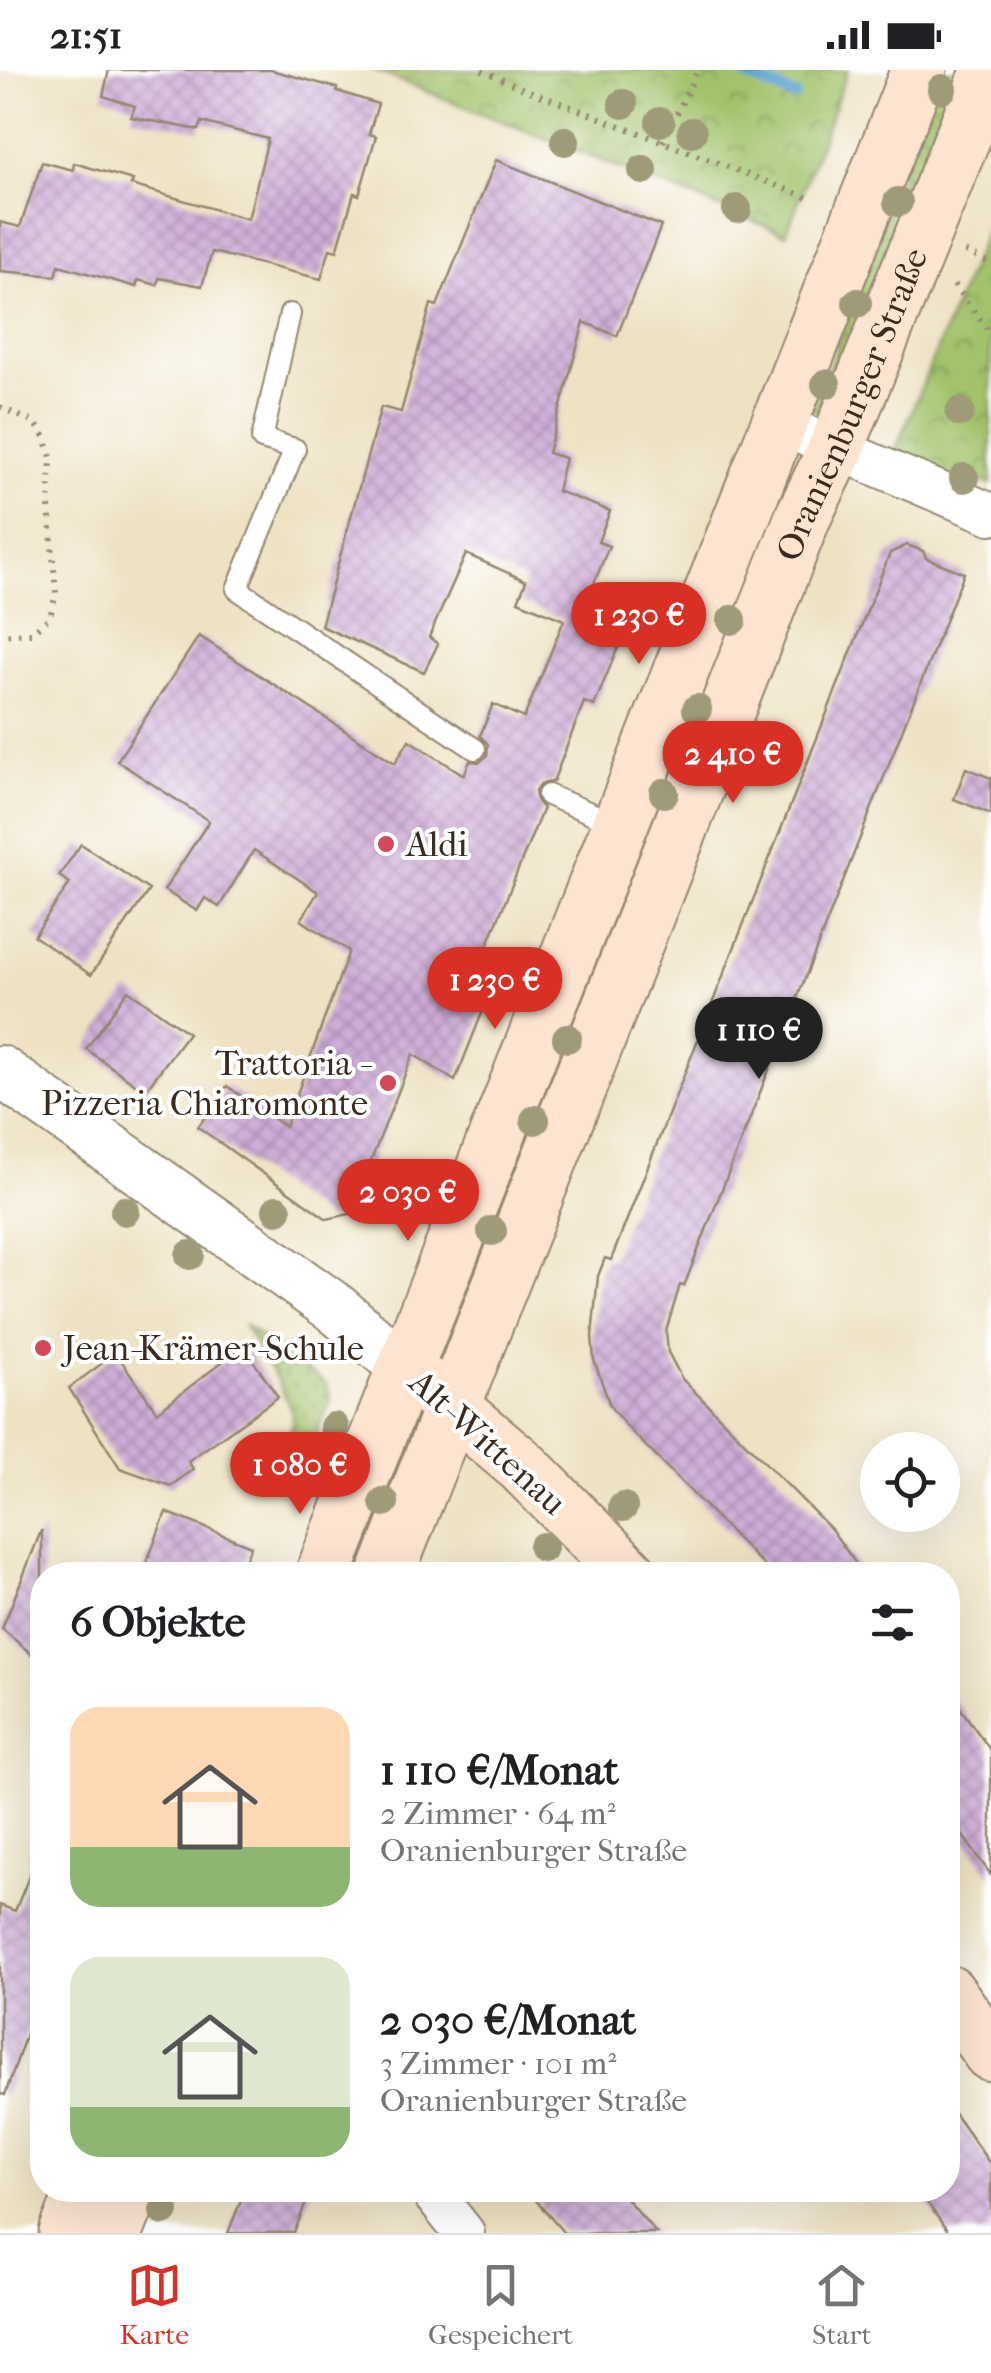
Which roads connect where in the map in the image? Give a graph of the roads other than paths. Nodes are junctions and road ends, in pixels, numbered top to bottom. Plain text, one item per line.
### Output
1 (919, 70) edge
2 (990, 70) edge
3 (290, 314) dead end
4 (781, 425) junction
5 (836, 449) junction
6 (991, 514) edge
7 (474, 750) dead end
8 (548, 795) dead end
9 (646, 836) junction
10 (0, 1071) edge
11 (517, 1164) junction
12 (404, 1367) junction
13 (452, 1408) junction
14 (329, 1562) edge
15 (391, 1562) edge
16 (617, 1562) edge
17 (960, 2010) edge
18 (991, 2053) edge
19 (79, 2202) edge
20 (127, 2202) edge
21 (439, 2202) edge
22 (66, 2233) edge
23 (115, 2233) edge
24 (464, 2233) edge

1 - 4 main road, Oranienburger Straße
2 - 5 main road, Oranienburger Straße
3 - 7 lane
4 - 5 street
4 - 9 main road, Oranienburger Straße
5 - 6 street
5 - 9 main road, Oranienburger Straße
8 - 9 lane
9 - 11 main road, Oranienburger Straße
10 - 12 street, Alt-Wittenau
11 - 12 main road, Oranienburger Straße
11 - 13 main road, Oranienburger Straße
12 - 13 main road, Alt-Wittenau
12 - 14 main road, Oranienburger Straße
13 - 15 main road, Oranienburger Straße
13 - 16 main road, Alt-Wittenau
17 - 18 main road
19 - 22 main road
20 - 23 main road
21 - 24 street

